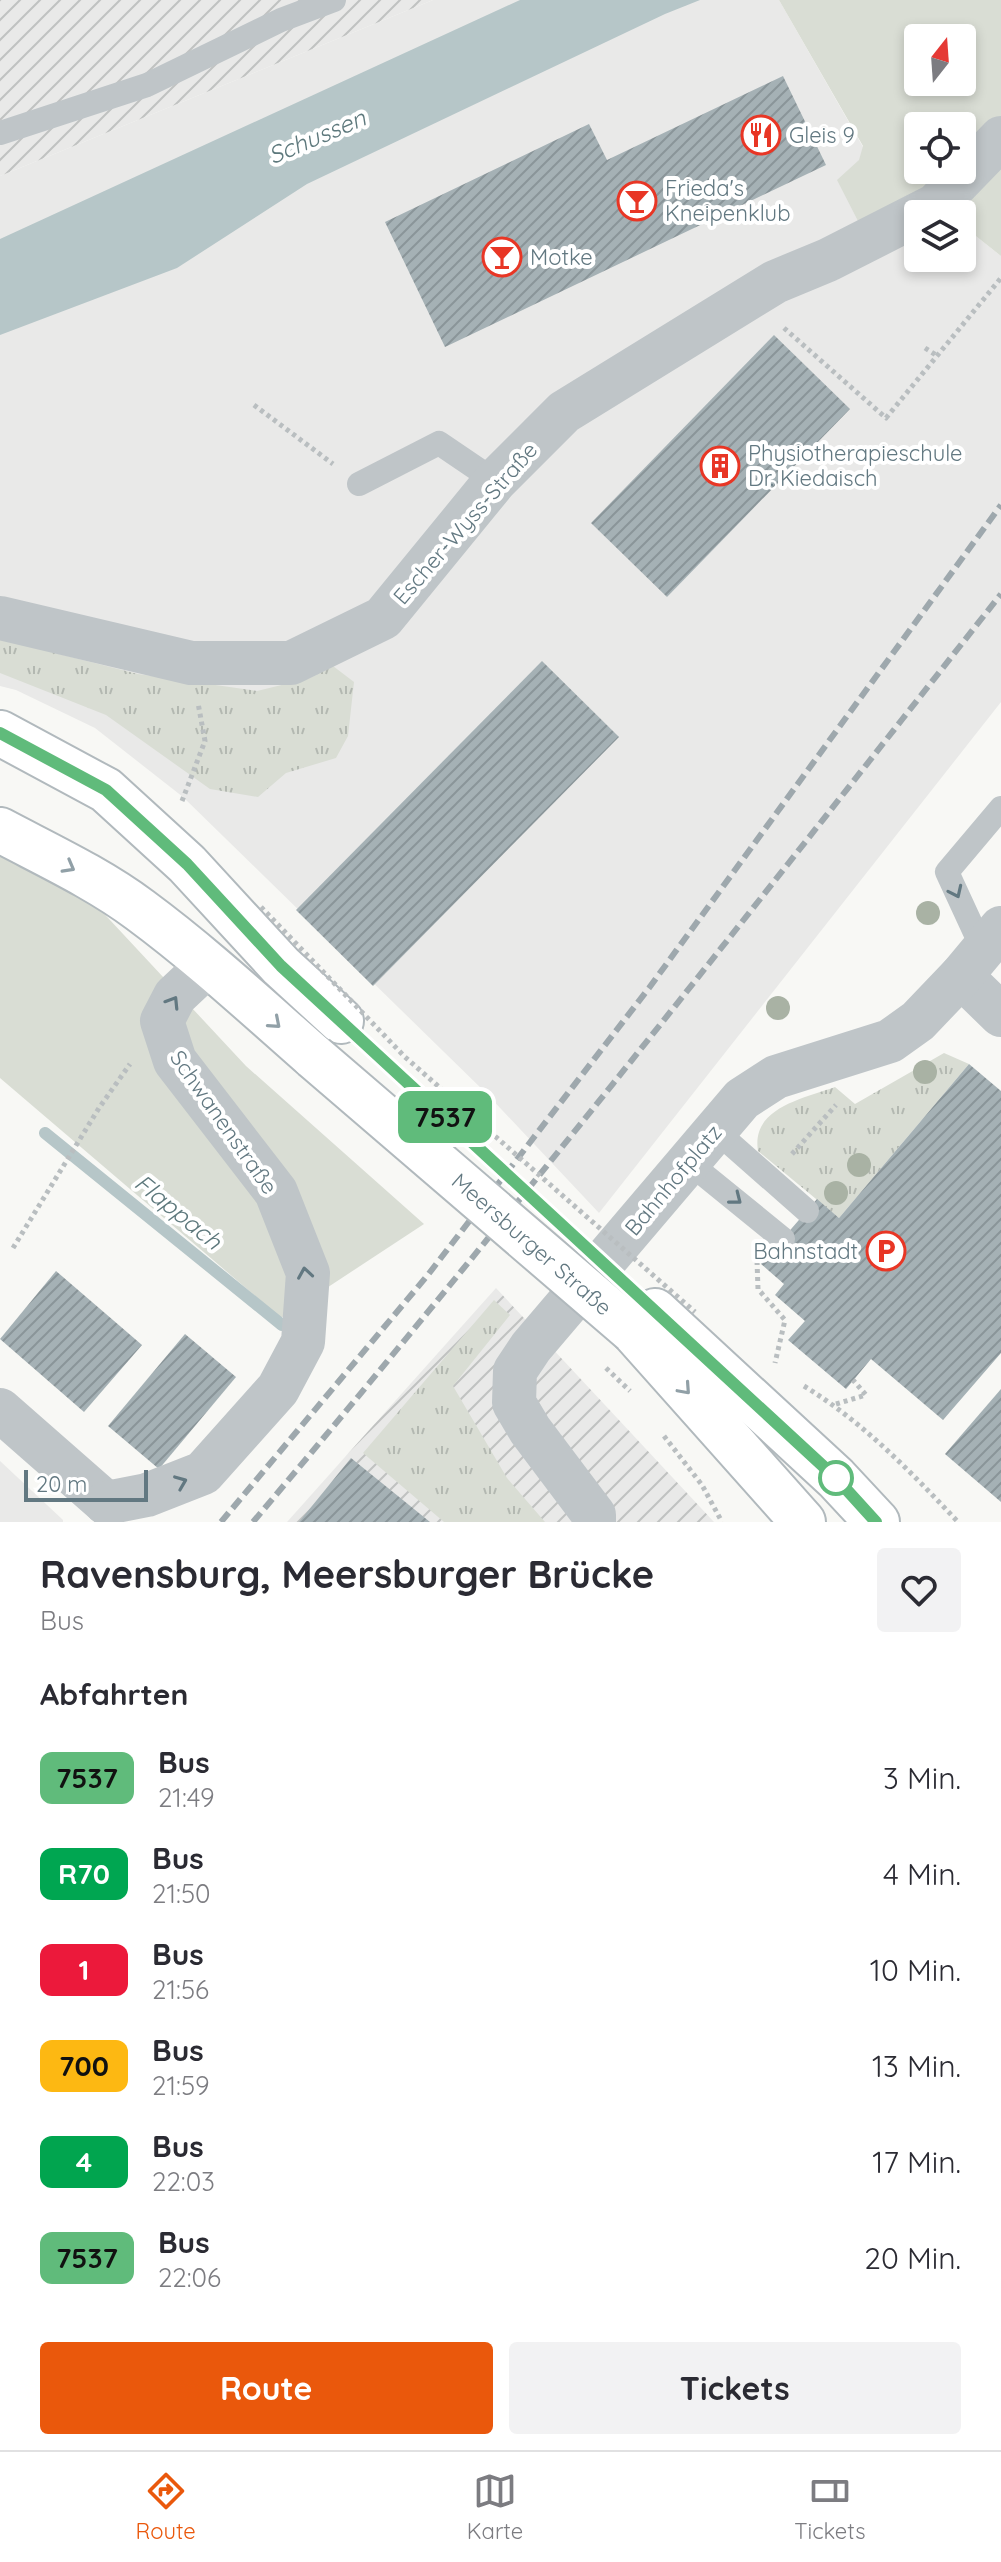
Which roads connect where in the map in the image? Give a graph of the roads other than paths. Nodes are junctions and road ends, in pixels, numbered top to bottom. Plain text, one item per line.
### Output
1 (334, 0) edge
2 (276, 10) edge
3 (0, 133) edge
4 (1001, 138) edge
5 (495, 481) junction
6 (359, 484) road end
7 (0, 618) edge
8 (0, 733) edge
9 (1001, 808) edge
10 (0, 830) edge
11 (981, 951) edge
12 (208, 965) junction
13 (1001, 1015) edge
14 (341, 1021) dead end
15 (701, 1146) junction
16 (807, 1211) dead end
17 (783, 1239) dead end
18 (661, 1318) junction
19 (0, 1410) edge
20 (105, 1512) edge
21 (594, 1522) edge
22 (803, 1522) edge
23 (877, 1522) edge

1 - 2 lane
2 - 3 lane
4 - 5 street, Escher-Wyss-Straße
5 - 6 lane
5 - 7 street, Escher-Wyss-Straße
8 - 14 street
9 -> 11 lane
10 -> 12 street, Meersburger Straße
11 - 13 street
11 - 15 street, Bahnhofplatz
12 -> 18 street, Meersburger Straße, bridge
20 -> 12 street, Schwanenstraße
15 - 16 lane
15 -> 17 lane
15 - 21 street, Bahnhofplatz
18 -> 22 street, Meersburger Straße
18 - 23 street, Meersburger Straße
19 - 20 street

